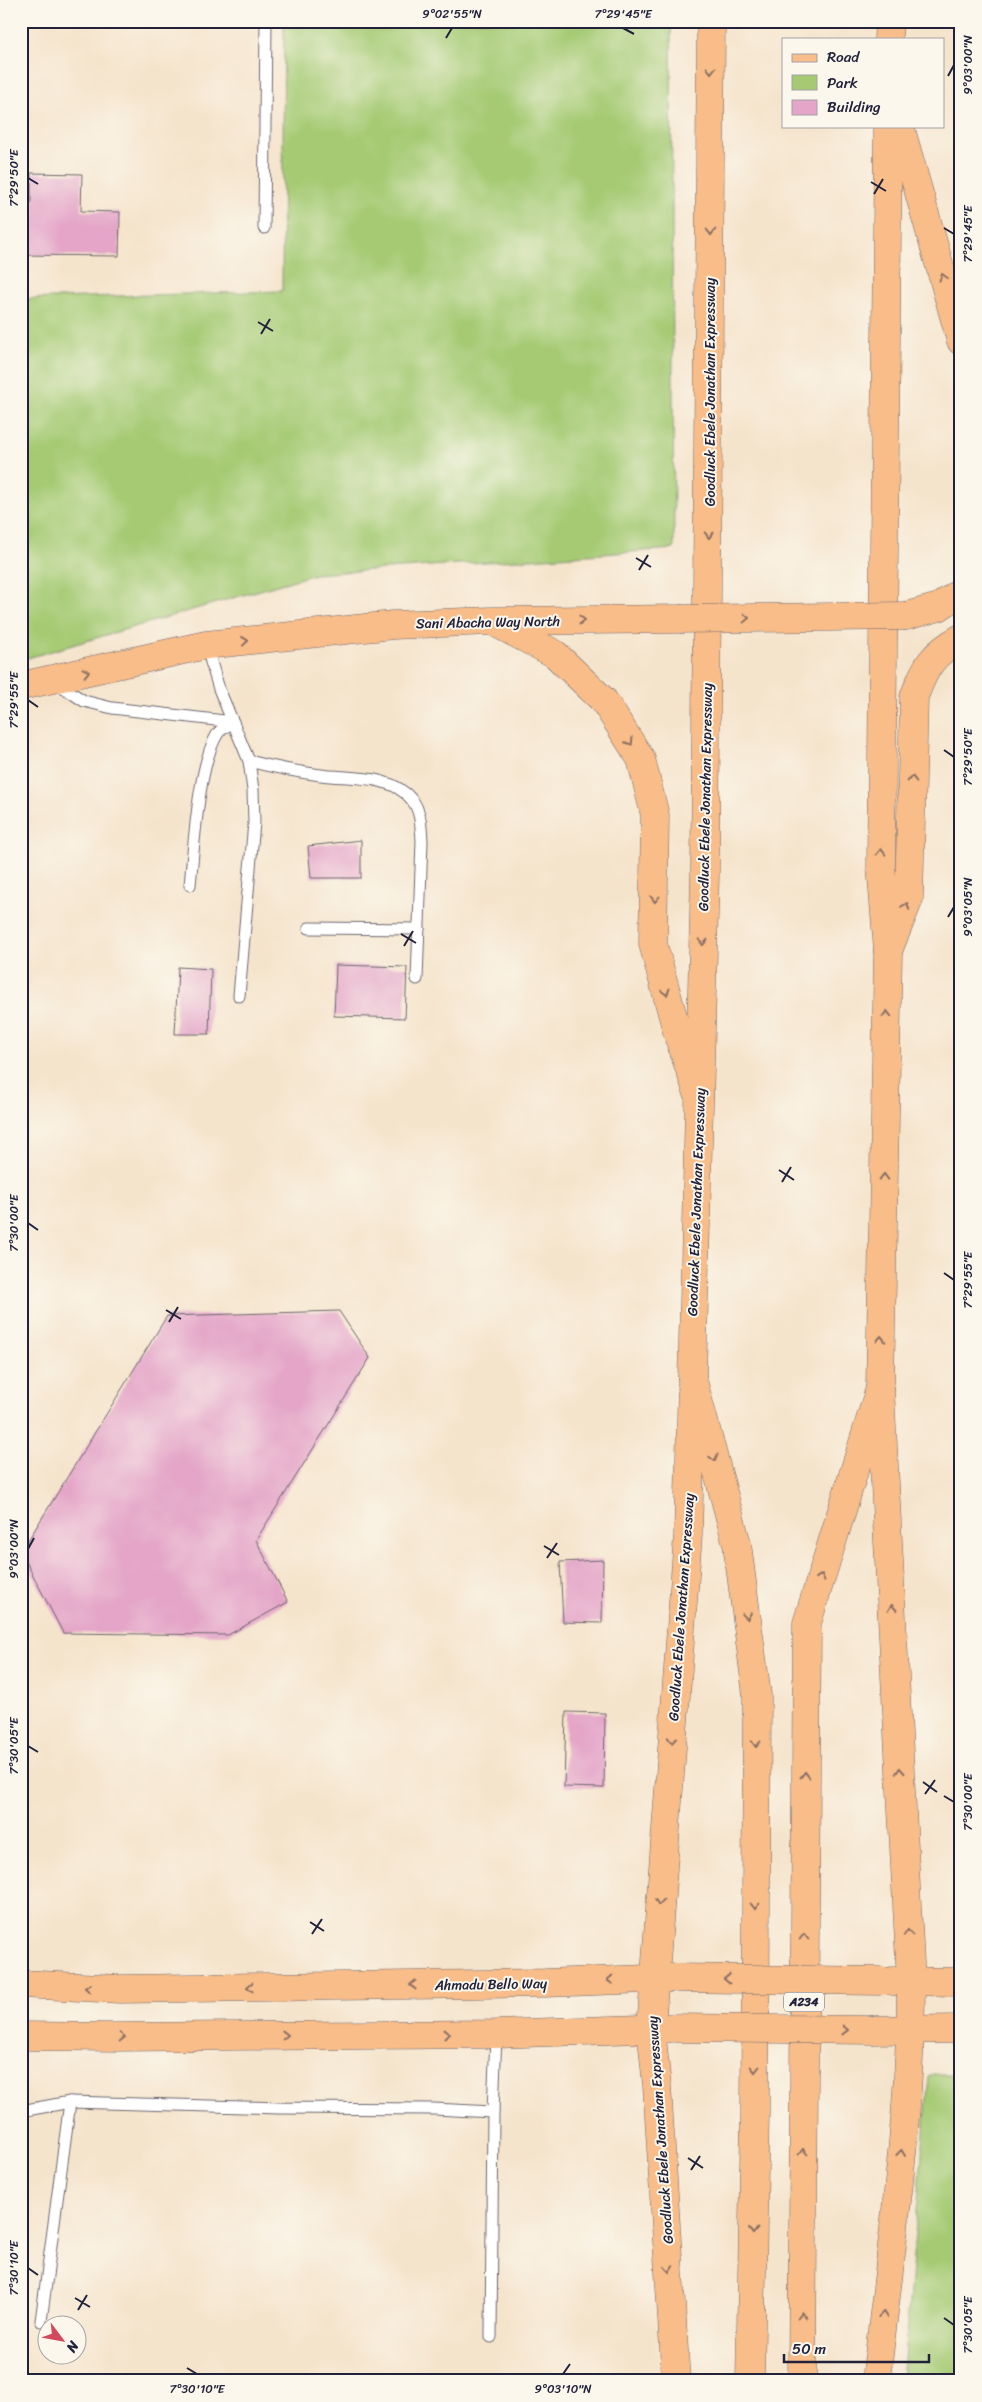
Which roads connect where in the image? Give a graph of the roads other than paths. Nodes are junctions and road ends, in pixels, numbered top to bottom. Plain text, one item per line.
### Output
1 (266, 21) edge
2 (711, 21) edge
3 (889, 21) edge
4 (888, 38) edge
5 (888, 128) edge
6 (901, 128) edge
7 (264, 228) dead end
8 (961, 341) edge
9 (961, 592) edge
10 (906, 616) junction
11 (961, 616) edge
12 (491, 621) junction
13 (961, 638) edge
14 (206, 646) junction
15 (51, 680) junction
16 (21, 686) edge
17 (234, 722) junction
18 (249, 762) junction
19 (190, 885) dead end
20 (310, 928) dead end
21 (419, 929) junction
22 (888, 951) junction
23 (418, 979) dead end
24 (239, 996) dead end
25 (699, 1096) junction
26 (692, 1377) junction
27 (880, 1388) junction
28 (665, 1978) junction
29 (911, 1982) junction
30 (961, 1982) edge
31 (21, 1984) edge
32 (662, 2028) junction
33 (911, 2029) junction
34 (961, 2030) edge
35 (496, 2034) junction
36 (21, 2036) edge
37 (70, 2102) junction
38 (21, 2111) edge
39 (493, 2112) junction
40 (42, 2314) edge
41 (751, 2328) junction
42 (491, 2337) dead end
43 (676, 2381) edge
44 (736, 2381) edge
45 (750, 2381) edge
46 (802, 2381) edge
47 (876, 2381) edge

1 - 7 lane
2 -> 25 main road, Goodluck Ebele Jonathan Expressway
3 - 4 main road
22 -> 5 main road
8 -> 6 main road
9 - 10 main road
10 - 11 main road, Sani Abacha Way North
12 -> 10 main road, Sani Abacha Way North, bridge
14 -> 12 main road, Sani Abacha Way North
12 -> 25 main road
22 -> 13 main road
15 -> 14 main road, Sani Abacha Way North
14 - 17 lane
15 - 16 main road, Sani Abacha Way North
15 - 17 lane
17 - 18 lane
17 - 19 lane
18 - 21 lane
18 - 24 lane
20 - 21 lane
21 - 23 lane
27 -> 22 main road
25 - 26 main road, Goodluck Ebele Jonathan Expressway
26 -> 28 main road, Goodluck Ebele Jonathan Expressway
26 -> 41 main road
29 -> 27 main road
46 -> 27 main road, A234
29 -> 28 main road, Ahmadu Bello Way, bridge
28 -> 31 main road, Ahmadu Bello Way
28 - 32 main road, Goodluck Ebele Jonathan Expressway
29 - 30 main road, Ahmadu Bello Way
29 - 33 main road
32 -> 33 main road, bridge
32 - 35 main road
32 -> 43 main road, Goodluck Ebele Jonathan Expressway
33 - 34 main road
47 -> 33 main road
36 -> 35 main road
35 - 39 lane
37 - 38 lane
37 - 39 lane
37 - 40 lane
39 - 42 lane
41 - 44 main road
41 - 45 main road

